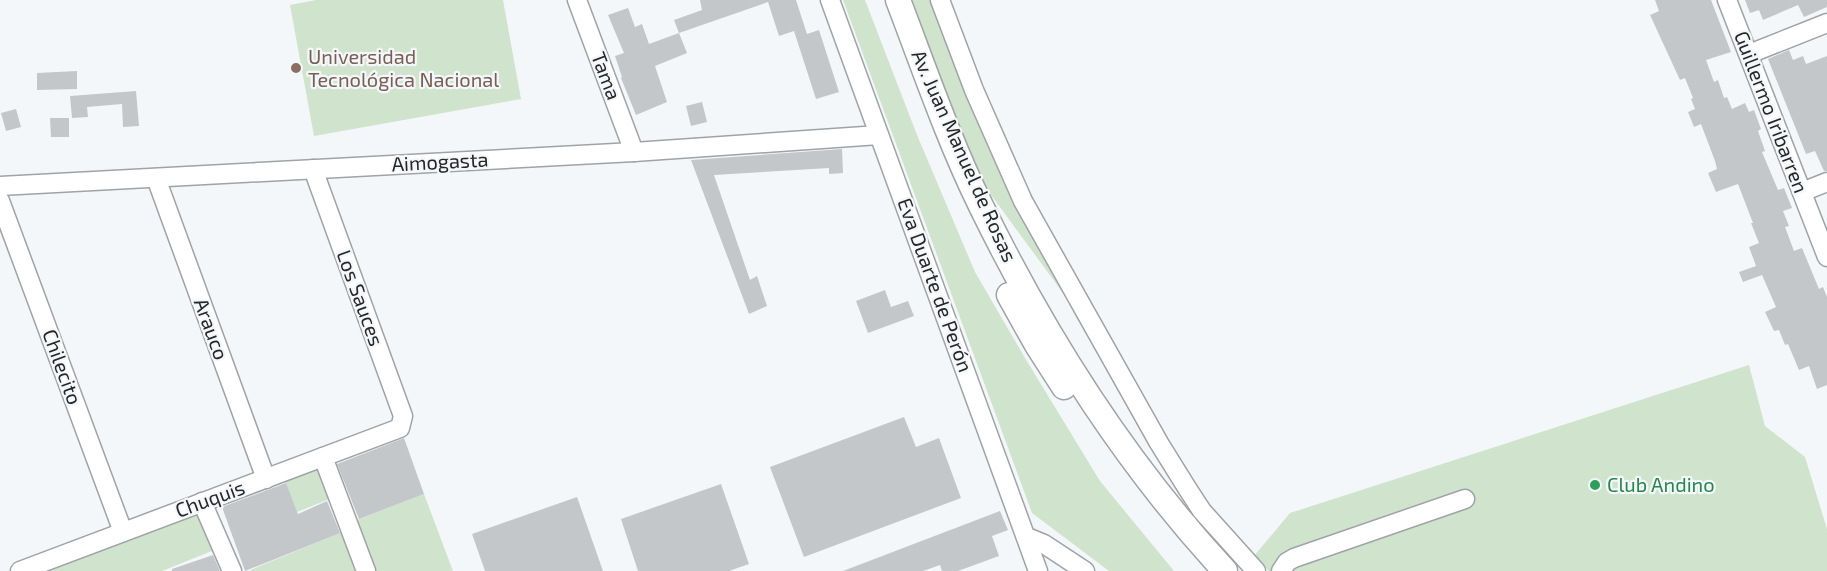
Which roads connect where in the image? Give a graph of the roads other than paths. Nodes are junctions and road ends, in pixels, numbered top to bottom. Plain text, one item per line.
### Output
1 (577, 0) edge
2 (830, 0) edge
3 (886, 0) edge
4 (898, 0) edge
5 (940, 0) edge
6 (1727, 0) edge
7 (1827, 23) edge
8 (1749, 54) junction
9 (879, 135) junction
10 (634, 152) junction
11 (313, 169) junction
12 (156, 178) junction
13 (1827, 182) edge
14 (0, 186) edge
15 (1802, 192) junction
16 (0, 201) edge
17 (1827, 257) edge
18 (400, 428) joint
19 (323, 457) junction
20 (266, 479) junction
21 (1465, 499) dead end
22 (202, 502) junction
23 (123, 532) junction
24 (1027, 537) junction
25 (20, 571) edge
26 (232, 571) edge
27 (366, 571) edge
28 (1038, 571) edge
29 (1085, 571) edge
30 (1206, 571) edge
31 (1225, 571) edge
32 (1256, 571) edge
33 (1281, 571) edge

1 - 10 street, Tama
2 - 9 street, Eva Duarte de Perón
3 - 30 main road, Av. Juan Manuel de Rosas
4 - 31 main road, Av. Juan Manuel de Rosas
5 - 32 street
6 - 8 street, Guillermo Iribarren
7 - 8 street
8 - 15 street, Guillermo Iribarren
9 - 10 street, Aimogasta
9 - 24 street, Eva Duarte de Perón
10 - 11 street, Aimogasta
11 - 12 street, Aimogasta
11 - 18 street, Los Sauces
12 - 14 street, Aimogasta
12 - 20 street, Arauco
13 - 15 street
15 - 17 street, Guillermo Iribarren
16 - 23 street, Chilecito
18 - 19 street, Chuquis
19 - 20 street, Chuquis
19 - 27 street
20 - 22 street, Chuquis
21 - 33 street
22 - 23 street, Chuquis
22 - 26 street
23 - 25 street, Chuquis
24 - 28 street, Eva Duarte de Perón
24 - 29 street

